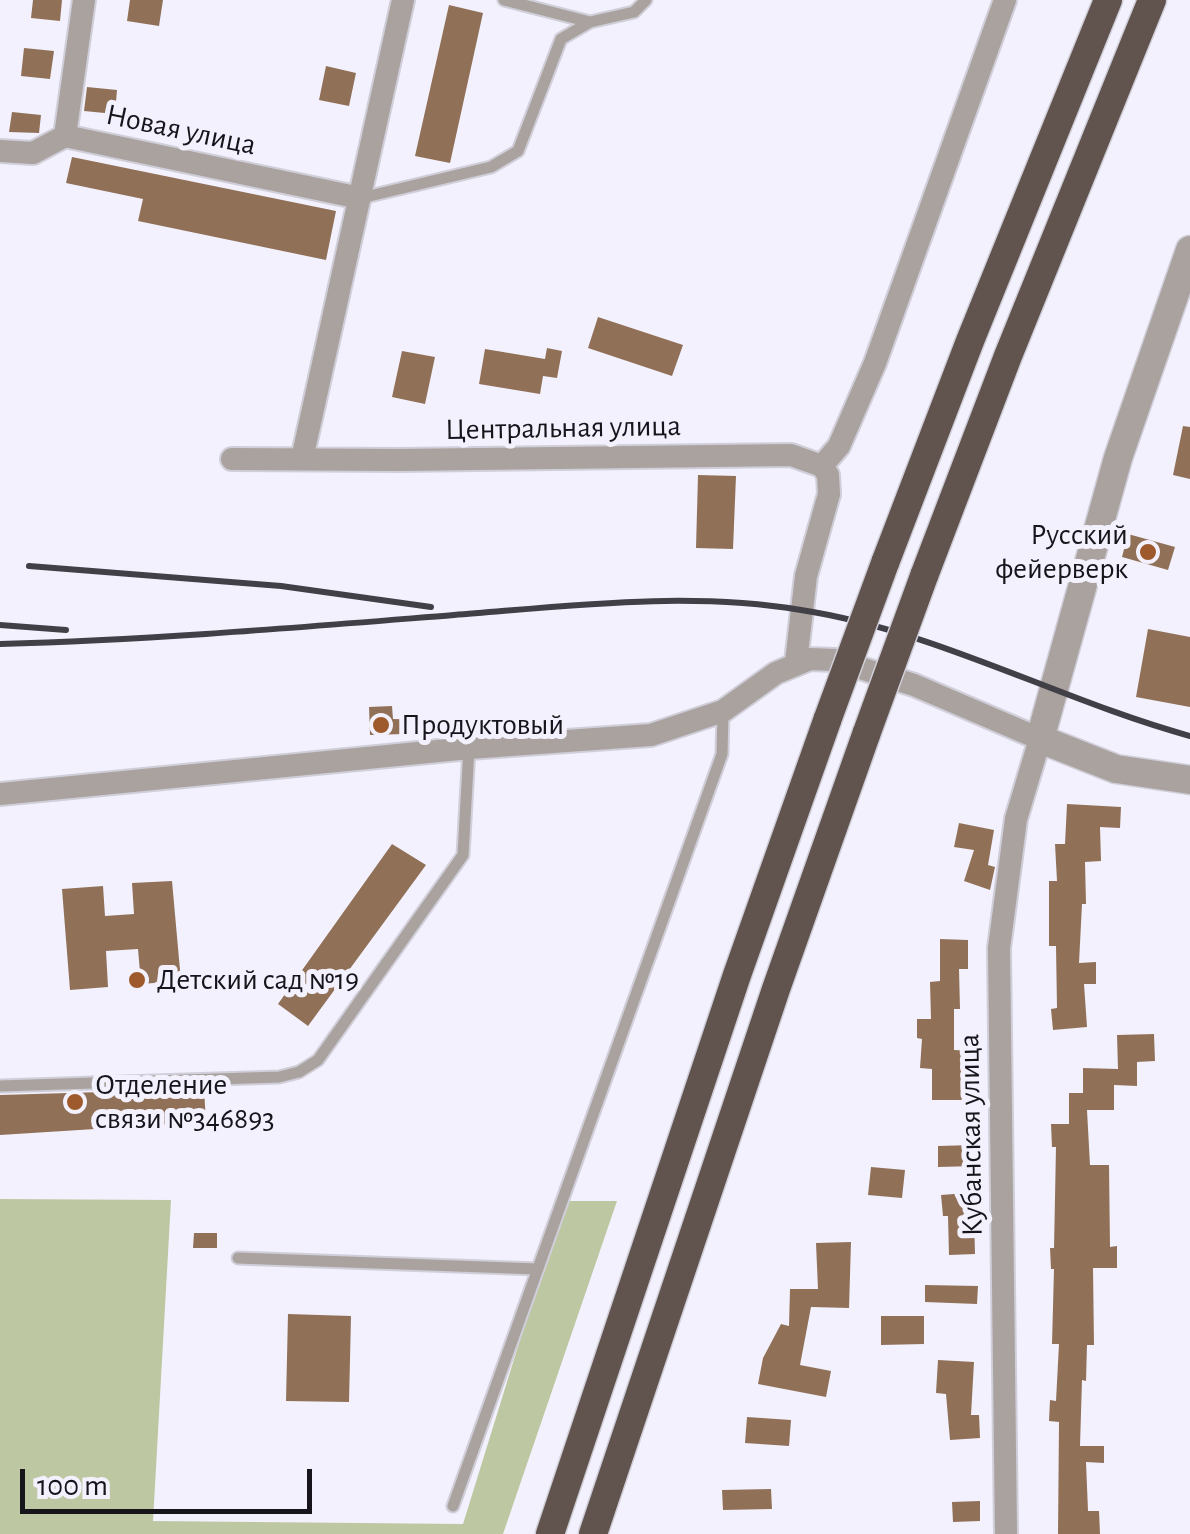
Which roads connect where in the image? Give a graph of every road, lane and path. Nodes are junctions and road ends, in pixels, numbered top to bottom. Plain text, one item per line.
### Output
1 (84, 0) edge
2 (403, 0) edge
3 (504, 0) edge
4 (646, 0) edge
5 (1005, 0) edge
6 (1108, 0) edge
7 (1152, 0) edge
8 (590, 22) junction
9 (65, 136) junction
10 (0, 151) edge
11 (360, 198) junction
12 (1190, 250) edge
13 (232, 459) dead end
14 (302, 460) junction
15 (822, 466) junction
16 (796, 662) junction
17 (723, 711) junction
18 (1040, 739) junction
19 (469, 748) junction
20 (1190, 780) edge
21 (0, 794) edge
22 (0, 1086) edge
23 (238, 1258) dead end
24 (538, 1269) junction
25 (454, 1506) dead end
26 (550, 1534) edge
27 (593, 1534) edge
28 (1006, 1534) edge

1 - 9 street, Новая улица
2 - 11 street
3 - 8 lane
4 - 8 lane
5 - 15 street
6 - 26 highway, bridge
7 - 27 highway, bridge
8 - 11 lane
9 - 10 street
9 - 11 street, Новая улица
11 - 14 street
12 - 18 street
13 - 14 street, Центральная улица
14 - 15 street, Центральная улица
15 - 16 street
16 - 17 street
16 - 18 street
17 - 19 street
17 - 24 lane
18 - 20 street
18 - 28 street, Кубанская улица
19 - 21 street
19 - 22 lane
23 - 24 lane
24 - 25 lane

